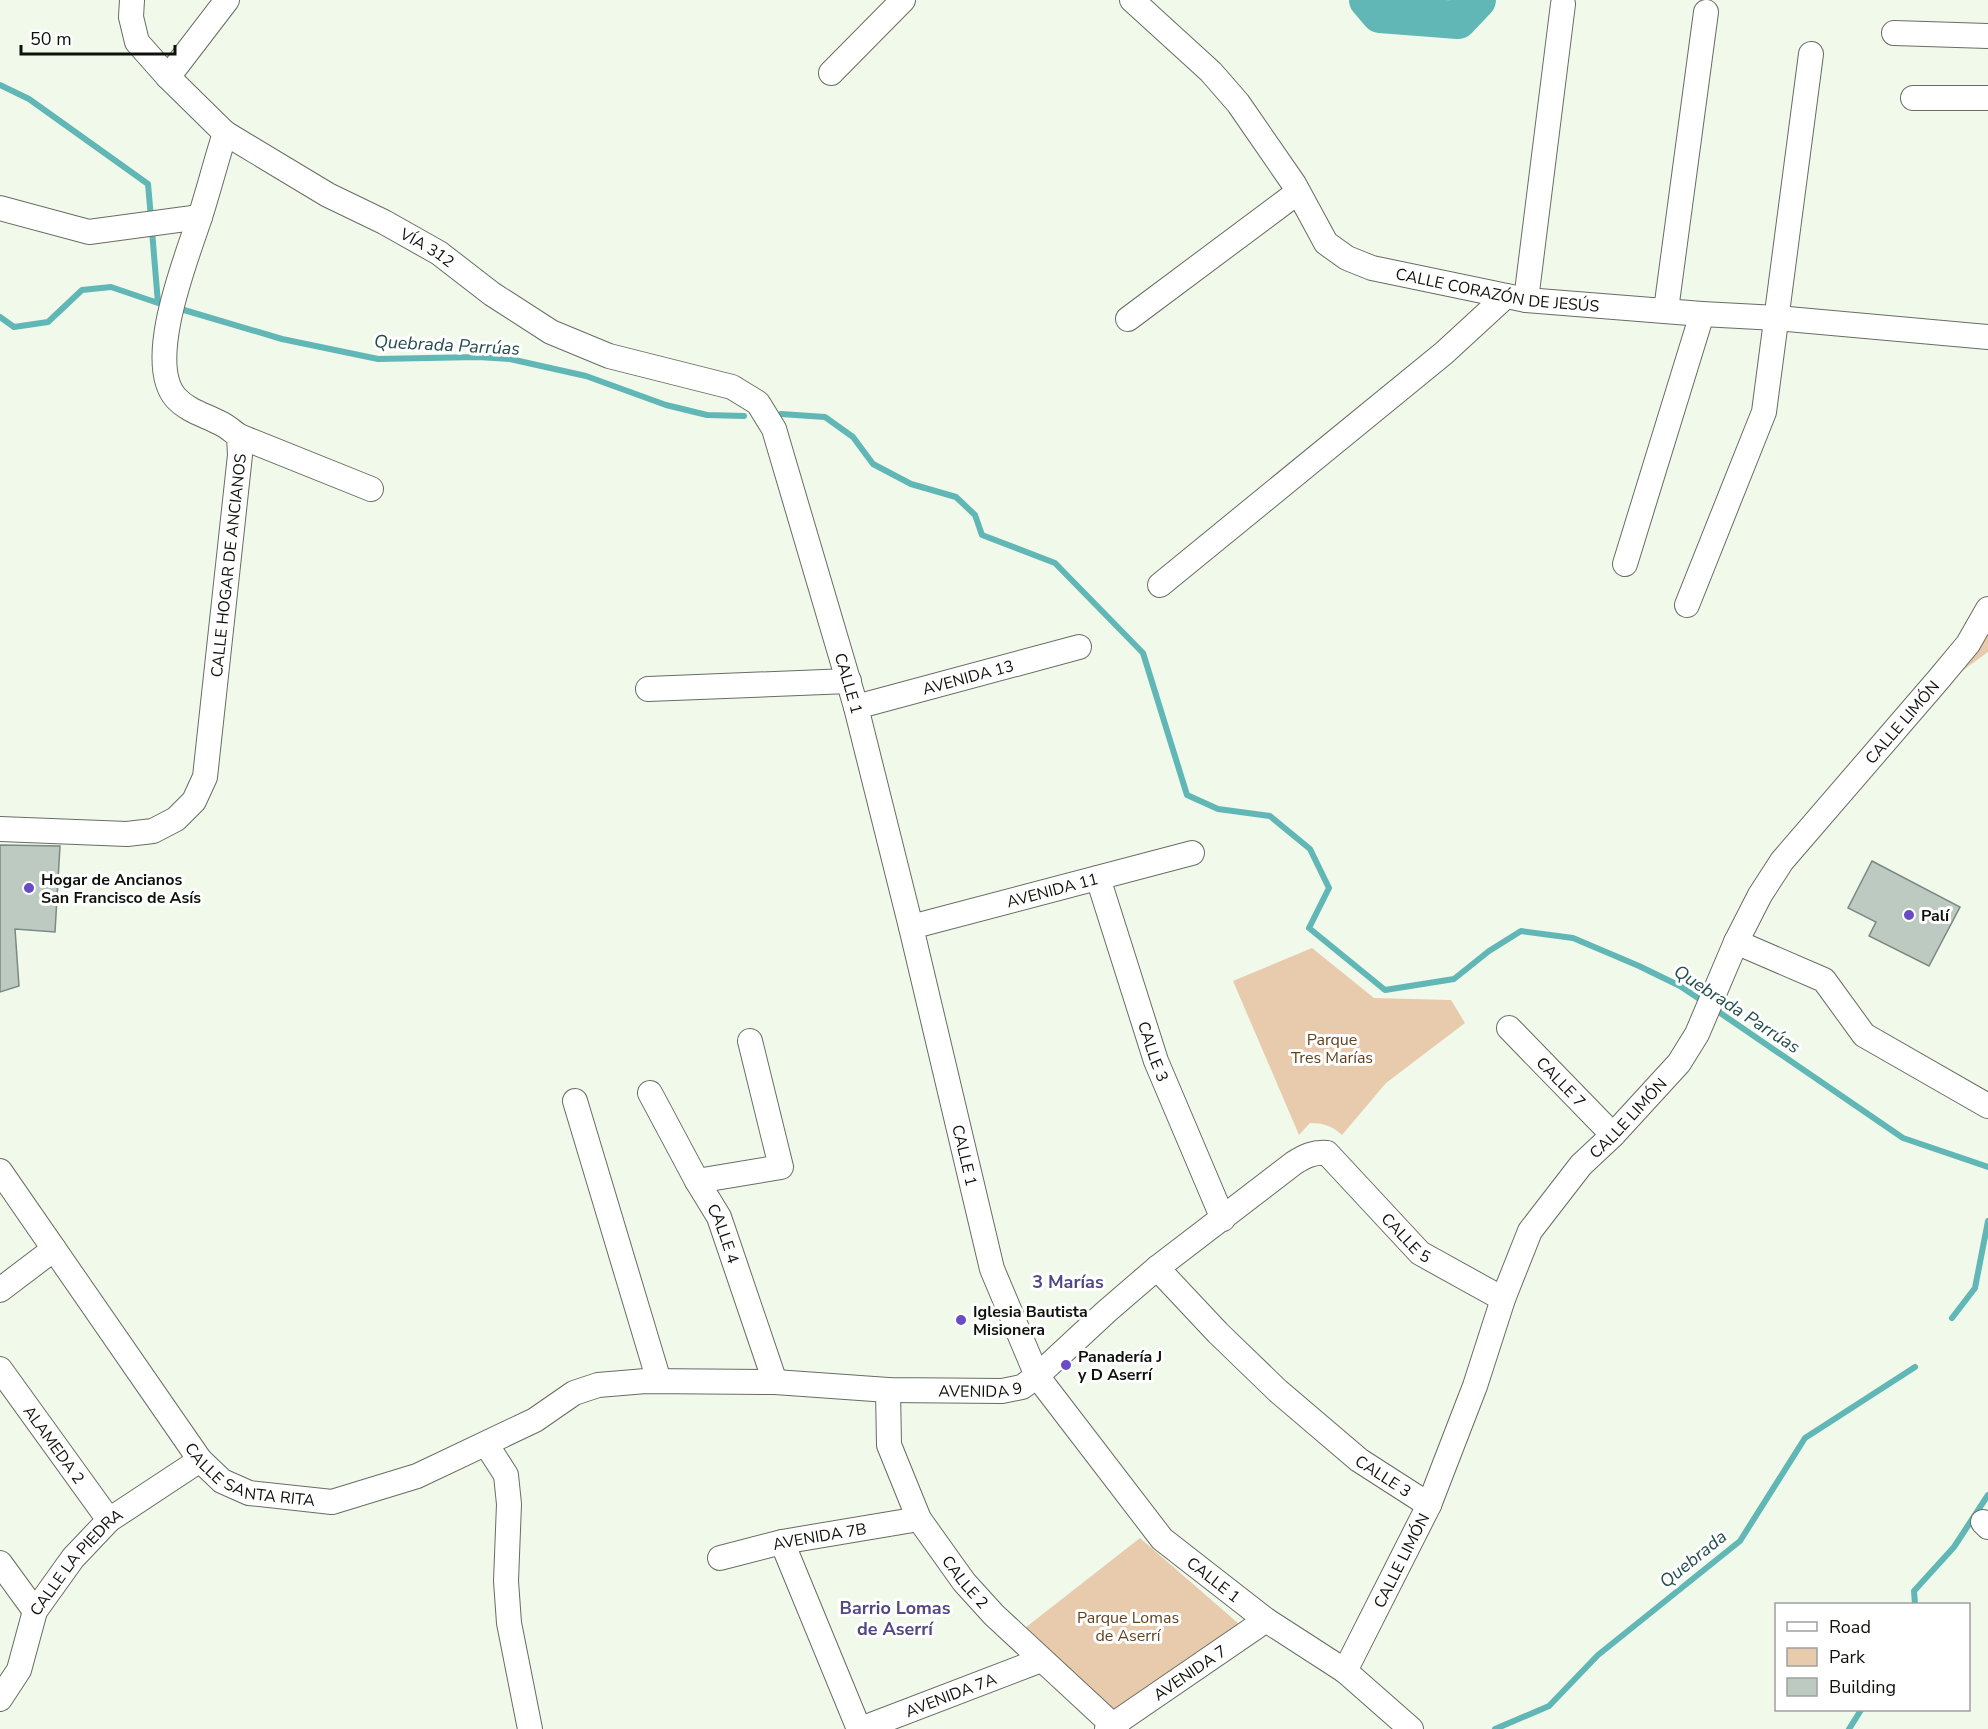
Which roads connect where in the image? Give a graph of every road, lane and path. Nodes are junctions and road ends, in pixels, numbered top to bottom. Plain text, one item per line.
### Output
1 (132, 0) edge
2 (227, 0) edge
3 (903, 0) edge
4 (1132, 0) edge
5 (1563, 4) dead end
6 (1706, 12) dead end
7 (1894, 33) dead end
8 (1988, 36) edge
9 (1810, 54) dead end
10 (831, 73) dead end
11 (168, 77) junction
12 (1913, 98) dead end
13 (1988, 98) edge
14 (225, 133) junction
15 (1298, 192) junction
16 (0, 208) edge
17 (200, 217) junction
18 (1516, 298) junction
19 (1666, 310) junction
20 (1702, 314) junction
21 (1777, 318) junction
22 (1128, 319) dead end
23 (1988, 338) edge
24 (774, 429) joint
25 (239, 436) junction
26 (371, 489) dead end
27 (1625, 564) dead end
28 (1160, 585) dead end
29 (1687, 604) dead end
30 (1988, 609) edge
31 (1078, 647) dead end
32 (849, 681) junction
33 (648, 689) dead end
34 (856, 707) junction
35 (0, 829) edge
36 (1192, 854) dead end
37 (1098, 878) junction
38 (912, 927) junction
39 (1737, 942) junction
40 (1509, 1028) dead end
41 (750, 1041) dead end
42 (650, 1094) dead end
43 (575, 1101) dead end
44 (1988, 1106) edge
45 (1612, 1135) junction
46 (1327, 1153) joint
47 (0, 1171) edge
48 (697, 1181) junction
49 (1223, 1220) junction
50 (54, 1249) junction
51 (1157, 1268) junction
52 (0, 1290) edge
53 (1503, 1299) junction
54 (0, 1369) edge
55 (1037, 1376) junction
56 (658, 1381) junction
57 (775, 1382) junction
58 (888, 1390) junction
59 (486, 1444) junction
60 (200, 1460) junction
61 (1429, 1505) junction
62 (919, 1519) junction
63 (109, 1520) junction
64 (782, 1542) junction
65 (720, 1558) dead end
66 (0, 1563) edge
67 (35, 1611) junction
68 (1266, 1620) junction
69 (1041, 1660) junction
70 (1345, 1671) junction
71 (0, 1698) edge
72 (1113, 1728) edge
73 (530, 1729) edge
74 (860, 1729) edge
75 (1411, 1729) edge

1 - 11 street, VÍA 312
2 - 11 street
3 - 10 street
4 - 15 street, CALLE CORAZÓN DE JESÚS
5 - 18 street
6 - 19 street
7 - 8 street
9 - 21 street
11 - 14 street, VÍA 312
12 - 13 street
14 - 17 street, CALLE HOGAR DE ANCIANOS
14 - 24 street, VÍA 312
15 - 18 street, CALLE CORAZÓN DE JESÚS
15 - 22 street
16 - 17 street
17 - 25 street, CALLE HOGAR DE ANCIANOS
18 - 19 street, CALLE CORAZÓN DE JESÚS
18 - 28 street
19 - 20 street, CALLE CORAZÓN DE JESÚS
20 - 21 street, CALLE CORAZÓN DE JESÚS
20 - 27 street
21 - 23 street, CALLE CORAZÓN DE JESÚS
21 - 29 street
24 - 32 street, CALLE 1
25 - 26 street
25 - 35 street, CALLE HOGAR DE ANCIANOS
30 - 39 street, CALLE LIMÓN
31 - 34 street, AVENIDA 13
32 - 33 street
32 - 34 street, CALLE 1
34 - 38 street, CALLE 1
36 - 37 street, AVENIDA 11
37 - 38 street, AVENIDA 11
37 - 49 street, CALLE 3
38 - 55 street, CALLE 1
39 - 44 street
39 - 45 street, CALLE LIMÓN
40 - 45 street, CALLE 7
41 - 48 street
42 - 48 street, CALLE 4
43 - 56 street
45 - 53 street, CALLE LIMÓN
46 - 49 street, AVENIDA 9
46 - 53 street, CALLE 5
47 - 50 street, CALLE SANTA RITA
48 - 57 street, CALLE 4
49 - 51 street, AVENIDA 9
50 - 52 street
50 - 60 street, CALLE SANTA RITA
51 - 55 street, AVENIDA 9
51 - 61 street, CALLE 3
53 - 61 street, CALLE LIMÓN
54 - 63 street, ALAMEDA 2
55 - 58 street, AVENIDA 9
55 - 68 street, CALLE 1
56 - 57 street, AVENIDA 9
56 - 59 street, CALLE SANTA RITA
57 - 58 street, AVENIDA 9
58 - 62 street, CALLE 2
59 - 60 street, CALLE SANTA RITA
59 - 73 street
60 - 63 street, CALLE LA PIEDRA
61 - 70 street, CALLE LIMÓN
62 - 64 street, AVENIDA 7B
62 - 69 street, CALLE 2
63 - 67 street, CALLE LA PIEDRA
64 - 65 street, AVENIDA 7B
64 - 74 street
66 - 67 street
67 - 71 street, CALLE LA PIEDRA
68 - 70 street, CALLE 1
68 - 72 street, AVENIDA 7
69 - 72 street, CALLE 2
69 - 74 street, AVENIDA 7A
70 - 75 street, CALLE 1

